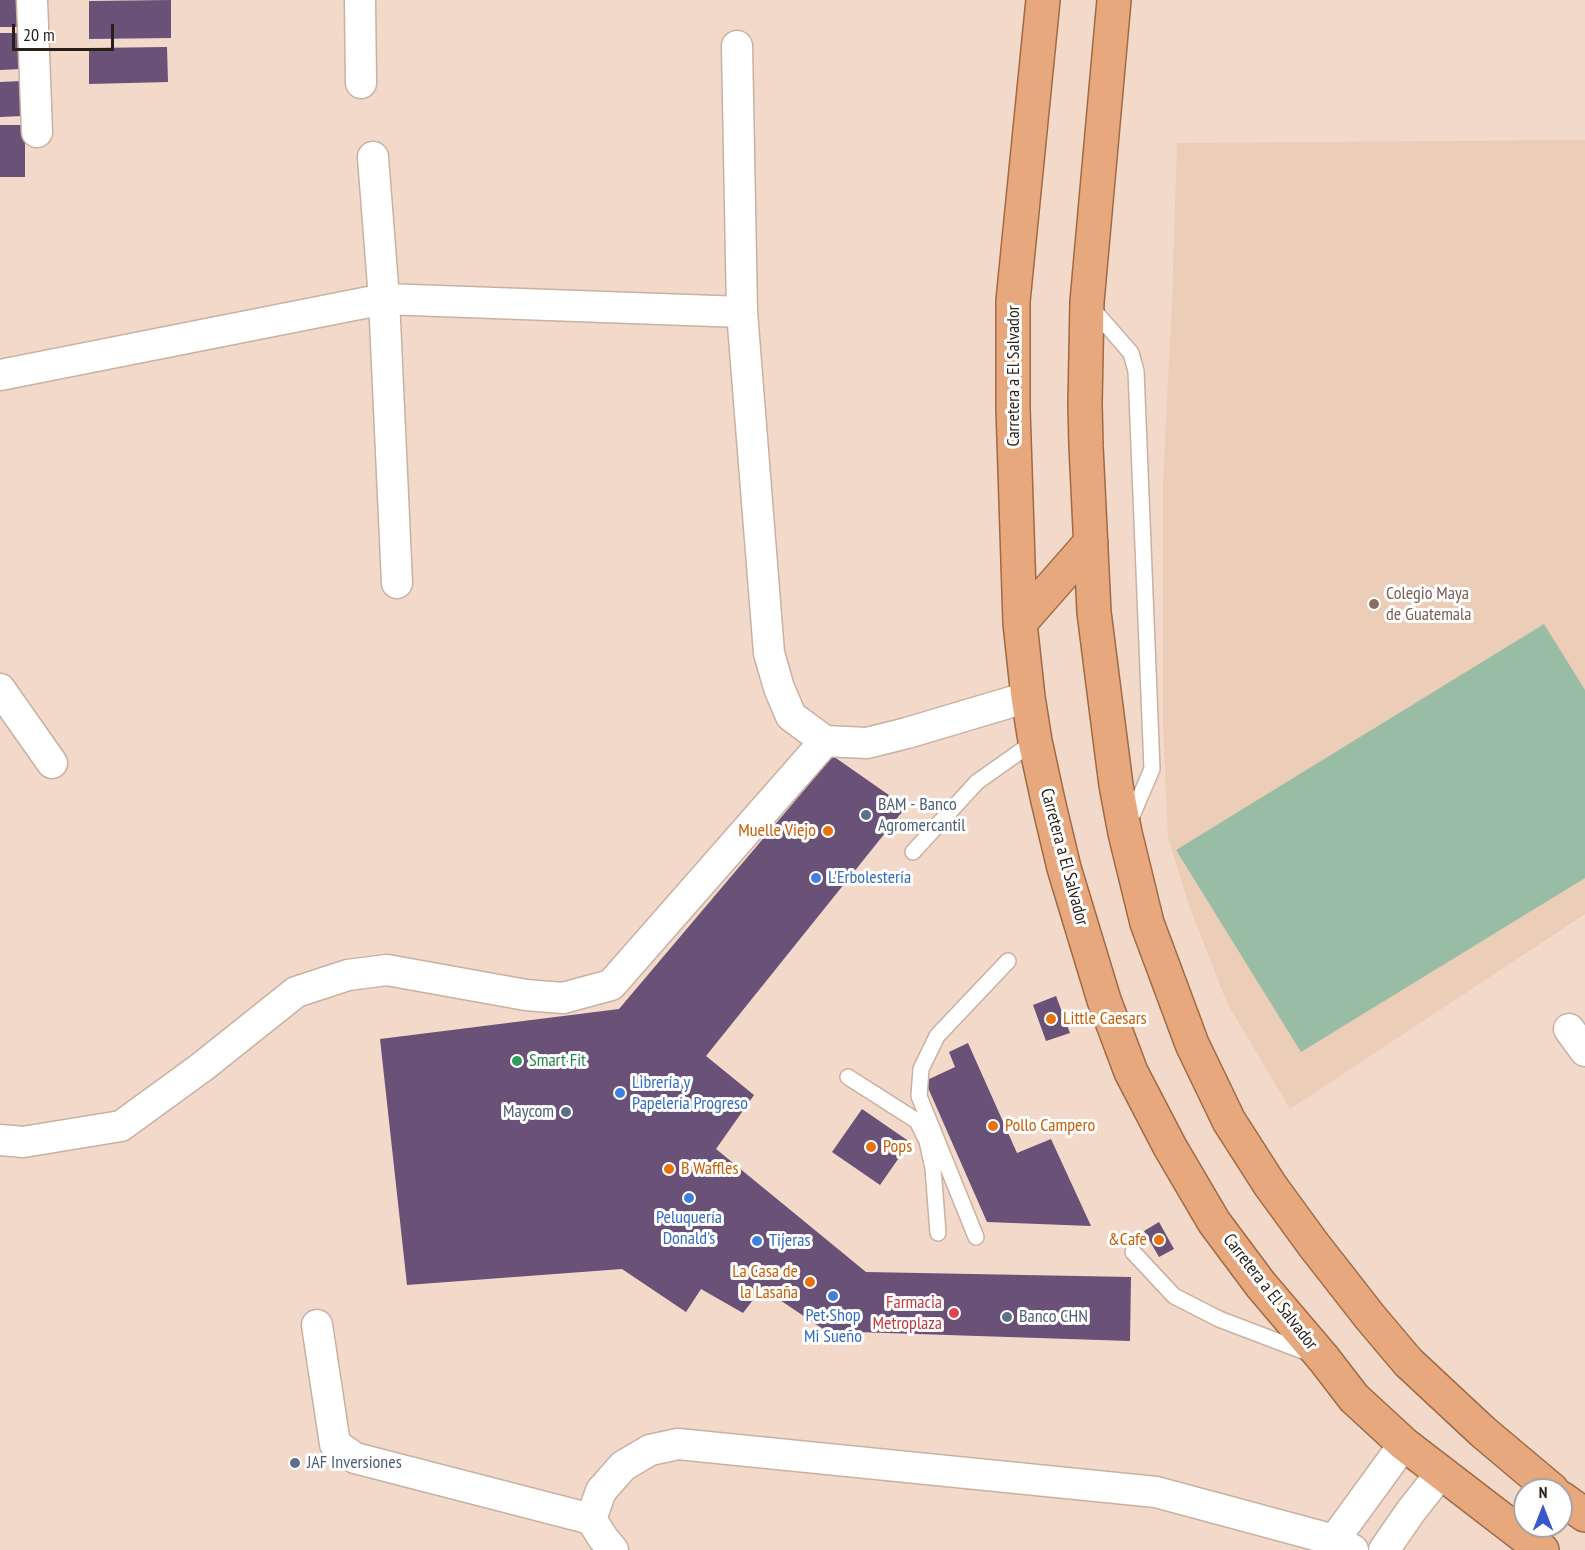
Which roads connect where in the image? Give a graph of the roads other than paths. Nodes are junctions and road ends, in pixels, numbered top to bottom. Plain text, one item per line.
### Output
1 (32, 0) edge
2 (360, 0) edge
3 (1043, 0) edge
4 (1114, 0) edge
5 (737, 46) dead end
6 (361, 83) dead end
7 (37, 132) dead end
8 (373, 157) dead end
9 (384, 299) junction
10 (1087, 302) junction
11 (742, 312) junction
12 (0, 375) edge
13 (1091, 542) junction
14 (1018, 552) junction
15 (1056, 582) junction
16 (397, 584) dead end
17 (1094, 612) junction
18 (1020, 622) junction
19 (0, 689) edge
20 (1028, 697) junction
21 (825, 741) junction
22 (1035, 741) junction
23 (52, 763) dead end
24 (1125, 833) junction
25 (913, 852) dead end
26 (1008, 961) dead end
27 (848, 1077) dead end
28 (0, 1140) edge
29 (938, 1233) dead end
30 (976, 1237) dead end
31 (1132, 1252) dead end
32 (317, 1325) dead end
33 (1324, 1359) junction
34 (1404, 1444) junction
35 (1441, 1473) junction
36 (1538, 1478) edge
37 (591, 1519) junction
38 (1344, 1545) edge
39 (613, 1550) edge
40 (1384, 1550) edge
41 (1542, 1550) edge

1 - 7 street
2 - 6 street
3 - 14 highway, Carretera a El Salvador
4 - 10 highway
5 - 11 street
8 - 9 street
9 - 11 street
9 - 12 street
9 - 16 street
10 - 13 highway
10 - 24 lane
11 - 21 street
13 - 15 highway
13 - 17 highway
14 - 15 highway
14 - 18 highway, Carretera a El Salvador
15 - 17 highway
15 - 18 highway
17 - 24 highway
18 - 20 highway, Carretera a El Salvador
19 - 23 street
20 - 21 street
20 - 22 highway, Carretera a El Salvador
21 - 28 street
22 - 25 lane
22 - 33 highway, Carretera a El Salvador
24 - 36 highway
26 - 30 lane
27 - 29 lane
31 - 33 lane
32 - 37 street
33 - 34 highway, Carretera a El Salvador
34 - 35 highway, Carretera a El Salvador
34 - 38 street
35 - 40 street
35 - 41 highway, Carretera a El Salvador
37 - 38 street
37 - 39 street

